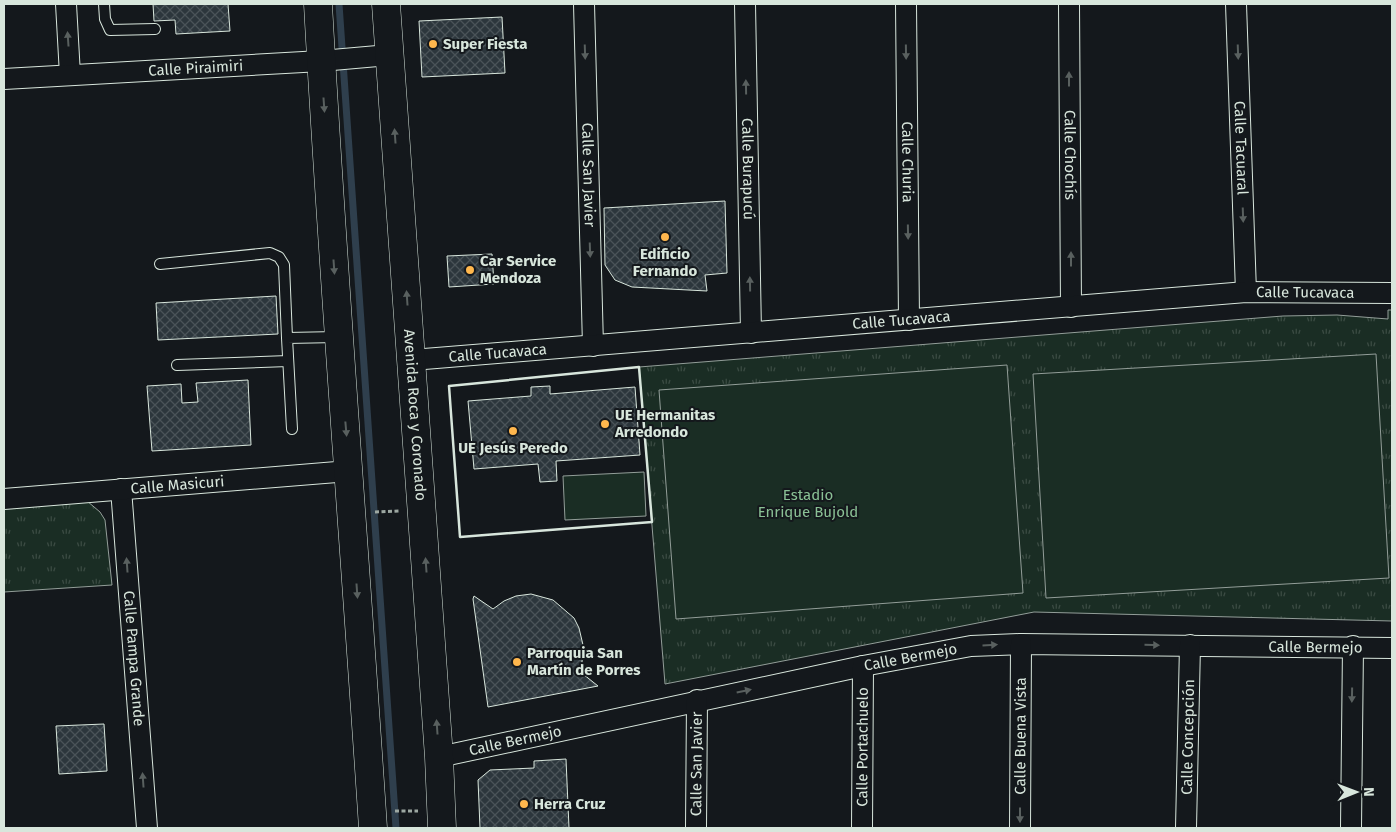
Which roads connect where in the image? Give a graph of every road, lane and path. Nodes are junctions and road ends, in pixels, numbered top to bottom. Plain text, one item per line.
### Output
1 (66, 4) edge
2 (104, 4) edge
3 (318, 4) edge
4 (386, 4) edge
5 (584, 4) edge
6 (745, 4) edge
7 (906, 4) edge
8 (1069, 4) edge
9 (1236, 4) edge
10 (154, 29) dead end
11 (377, 56) junction
12 (328, 60) junction
13 (70, 75) junction
14 (4, 79) edge
15 (160, 264) dead end
16 (1246, 292) junction
17 (1392, 293) edge
18 (1071, 307) junction
19 (909, 320) junction
20 (751, 333) junction
21 (338, 337) junction
22 (287, 338) junction
23 (593, 346) junction
24 (288, 360) junction
25 (412, 360) junction
26 (177, 365) dead end
27 (292, 429) dead end
28 (349, 471) junction
29 (121, 489) junction
30 (4, 498) edge
31 (392, 511) dead end
32 (370, 512) dead end
33 (1021, 644) junction
34 (1190, 645) junction
35 (1353, 646) junction
36 (1392, 648) edge
37 (863, 666) junction
38 (696, 700) junction
39 (439, 757) junction
40 (413, 811) dead end
41 (381, 820) edge
42 (147, 828) edge
43 (442, 828) edge
44 (696, 828) edge
45 (862, 828) edge
46 (1020, 828) edge
47 (1186, 828) edge
48 (1351, 828) edge

13 -> 1 street
2 - 10 lane
3 - 12 main road
4 - 11 main road, Avenida Roca y Coronado
5 -> 23 street, Calle San Javier
20 -> 6 street, Calle Burapucú
7 -> 19 street, Calle Churia
18 -> 8 street, Calle Chochís
9 -> 16 street, Calle Tacuaral
11 - 12 street, Calle Piraimiri
25 -> 11 main road, Avenida Roca y Coronado
12 - 13 street, Calle Piraimiri
12 -> 21 main road
13 - 14 street, Calle Piraimiri
15 - 22 lane
16 - 17 street, Calle Tucavaca
16 - 18 street, Calle Tucavaca
18 - 19 street, Calle Tucavaca
19 - 20 street, Calle Tucavaca
20 - 23 street, Calle Tucavaca
21 - 22 lane
21 -> 28 main road
22 - 24 lane
23 - 25 street, Calle Tucavaca
24 - 26 lane
24 - 27 lane
39 -> 25 main road, Avenida Roca y Coronado
28 - 29 street, Calle Masicuri
28 -> 41 main road
29 - 30 street, Calle Masicuri
42 -> 29 street, Calle Pampa Grande
31 - 32 path
33 -> 34 street, Calle Bermejo
37 -> 33 street, Calle Bermejo
33 -> 46 street, Calle Buena Vista
34 - 35 street, Calle Bermejo
34 - 47 street, Calle Concepción
35 - 36 street, Calle Bermejo
35 -> 48 street
38 -> 37 street, Calle Bermejo
37 - 45 street, Calle Portachuelo
38 - 39 street, Calle Bermejo
38 - 44 street, Calle San Javier
39 - 43 main road, Avenida Roca y Coronado
40 - 41 path

